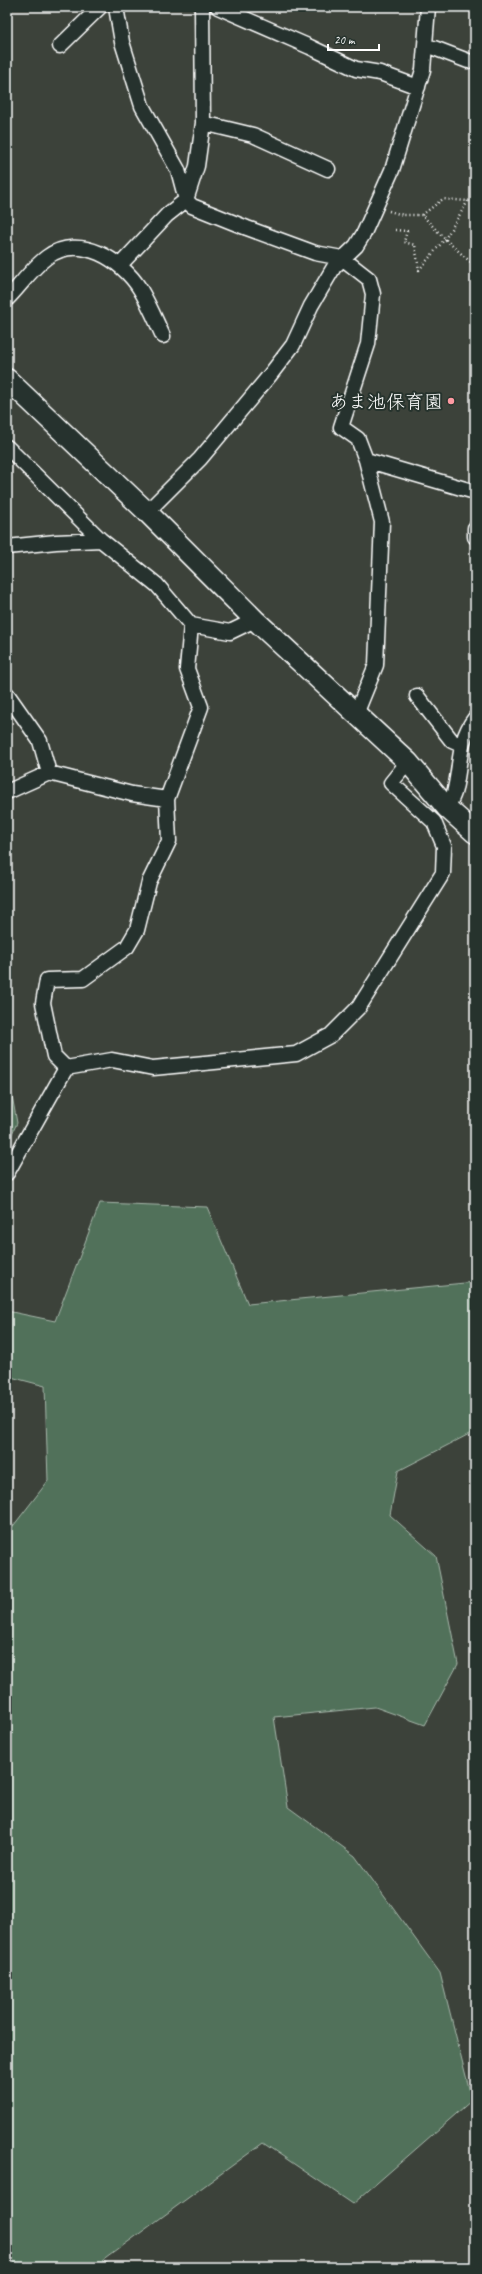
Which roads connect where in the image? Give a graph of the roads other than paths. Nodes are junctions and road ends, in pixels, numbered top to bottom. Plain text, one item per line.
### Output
1 (100, 7) edge
2 (116, 7) edge
3 (202, 7) edge
4 (218, 7) edge
5 (428, 7) edge
6 (60, 46) dead end
7 (425, 46) junction
8 (468, 62) dead end
9 (418, 87) junction
10 (204, 124) junction
11 (328, 169) dead end
12 (186, 200) junction
13 (342, 258) junction
14 (120, 265) junction
15 (7, 299) edge
16 (163, 336) dead end
17 (7, 379) edge
18 (7, 447) edge
19 (366, 460) junction
20 (475, 492) edge
21 (148, 512) junction
22 (475, 528) edge
23 (475, 537) edge
24 (101, 540) junction
25 (7, 547) edge
26 (255, 620) junction
27 (192, 625) junction
28 (7, 694) edge
29 (417, 696) dead end
30 (356, 714) junction
31 (475, 718) edge
32 (461, 745) junction
33 (408, 762) junction
34 (49, 773) junction
35 (7, 792) edge
36 (167, 799) junction
37 (447, 808) junction
38 (475, 833) edge
39 (66, 1068) junction
40 (7, 1173) edge

1 - 6 street
2 - 12 street
3 - 10 street
4 - 9 street
5 - 7 street
7 - 8 street
7 - 9 street
9 - 13 street
10 - 11 street
10 - 12 street
12 - 13 street
12 - 14 street
13 - 19 street
13 - 21 street
14 - 15 street
14 - 16 street
17 - 21 street
18 - 24 street
19 - 20 street
19 - 30 street
21 - 26 street
22 - 23 street
24 - 25 street
24 - 27 street
26 - 27 street
26 - 30 street
27 - 36 street
28 - 34 street
29 - 32 street
30 - 33 street
31 - 32 street
32 - 37 street
33 - 37 street
33 - 39 street
34 - 35 street
34 - 36 street
36 - 39 street
37 - 38 street
39 - 40 street

